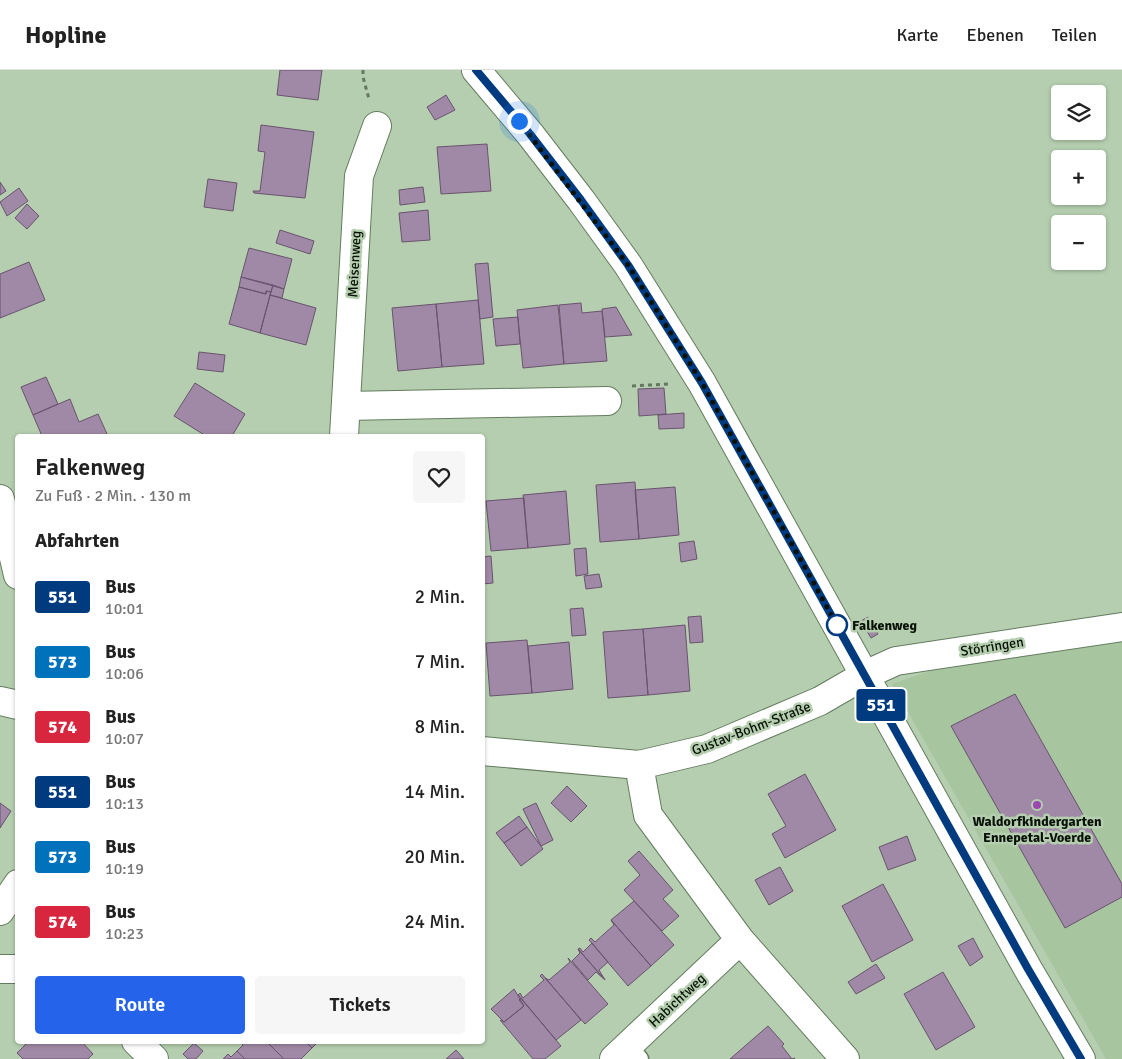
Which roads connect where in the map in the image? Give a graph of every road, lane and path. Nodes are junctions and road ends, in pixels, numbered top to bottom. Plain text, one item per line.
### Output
1 (476, 70) edge
2 (377, 126) dead end
3 (702, 383) junction
4 (607, 401) joint
5 (346, 406) junction
6 (344, 434) edge
7 (0, 499) edge
8 (15, 562) edge
9 (1122, 626) edge
10 (865, 675) junction
11 (0, 700) edge
12 (15, 704) edge
13 (485, 750) edge
14 (640, 765) junction
15 (15, 888) edge
16 (0, 911) edge
17 (740, 940) junction
18 (0, 969) edge
19 (15, 969) edge
20 (139, 1044) edge
21 (627, 1054) edge
22 (154, 1059) edge
23 (845, 1059) edge
24 (1081, 1059) edge

1 - 3 street
2 - 5 street, Meisenweg
3 - 4 path
3 - 10 street
4 - 5 street
5 - 6 street, Meisenweg
7 - 8 street
9 - 10 street, Störringen
10 - 14 street, Gustav-Bohm-Straße
10 - 24 street
11 - 12 street
13 - 14 street, Gustav-Bohm-Straße
14 - 17 street
15 - 16 street
17 - 21 street, Habichtweg
17 - 23 street
18 - 19 street
20 - 22 street

